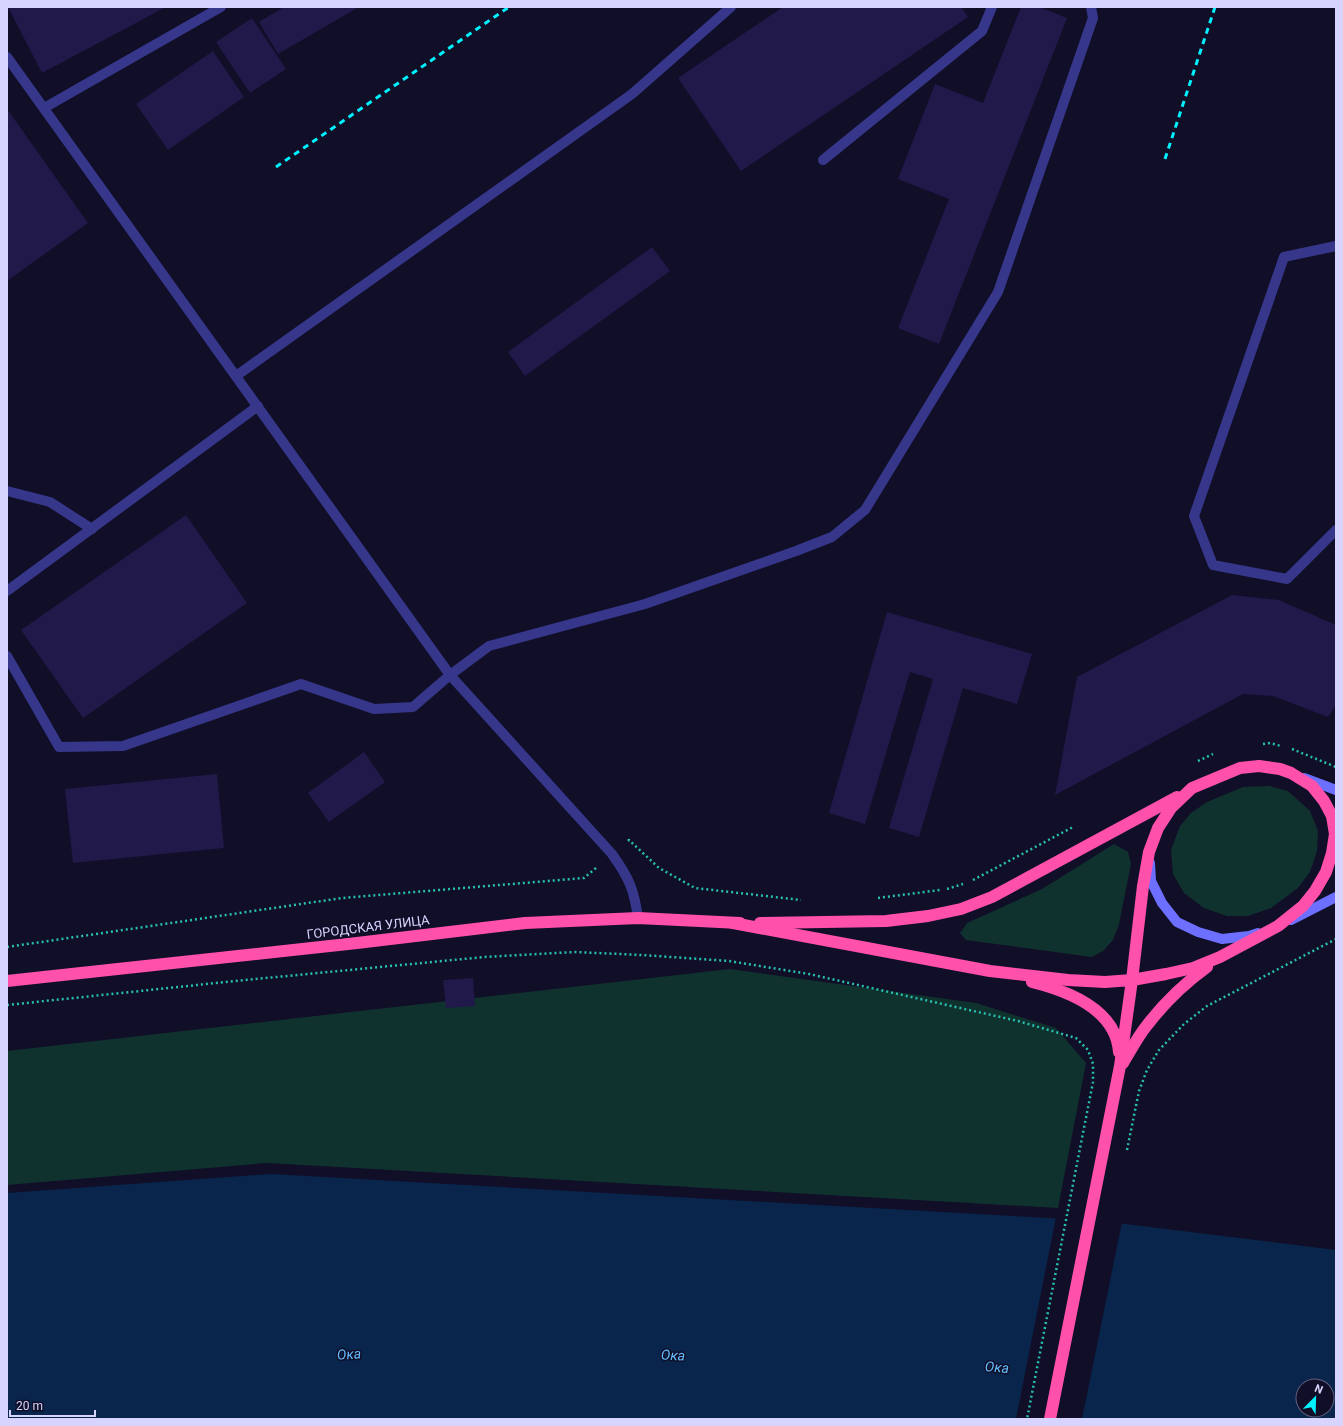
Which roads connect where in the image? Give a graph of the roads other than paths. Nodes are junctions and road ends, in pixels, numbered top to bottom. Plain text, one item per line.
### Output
1 (221, 7) edge
2 (731, 7) edge
3 (992, 7) edge
4 (1091, 7) edge
5 (7, 57) edge
6 (44, 108) junction
7 (823, 160) dead end
8 (1336, 246) edge
9 (236, 376) junction
10 (258, 406) junction
11 (7, 491) edge
12 (92, 529) junction
13 (1336, 530) edge
14 (7, 591) edge
15 (7, 656) edge
16 (450, 675) junction
17 (1291, 773) junction
18 (1192, 788) junction
19 (1336, 790) edge
20 (1149, 852) junction
21 (1336, 897) edge
22 (638, 918) junction
23 (733, 923) junction
24 (1278, 926) junction
25 (1220, 957) junction
26 (990, 971) junction
27 (1132, 980) junction
28 (7, 981) edge
29 (1120, 1066) junction
30 (1050, 1419) edge

1 - 6 lane
2 - 9 lane
3 - 7 lane
4 - 16 lane
5 - 6 lane
6 - 9 lane
8 - 13 lane
9 - 10 lane
10 - 12 lane
10 - 16 lane
11 - 12 lane
12 - 14 lane
15 - 16 lane
16 - 22 lane
17 - 18 highway
17 - 19 main road
17 - 24 highway
18 - 20 highway
18 - 23 highway
20 - 24 main road
20 - 27 highway
21 - 24 main road
22 - 23 highway, ГОРОДСКАЯ УЛИЦА
22 - 28 highway, ГОРОДСКАЯ УЛИЦА
23 - 26 highway
24 - 25 highway
25 - 27 highway
25 - 29 highway
26 - 27 highway
26 - 29 highway
27 - 29 highway
29 - 30 highway

